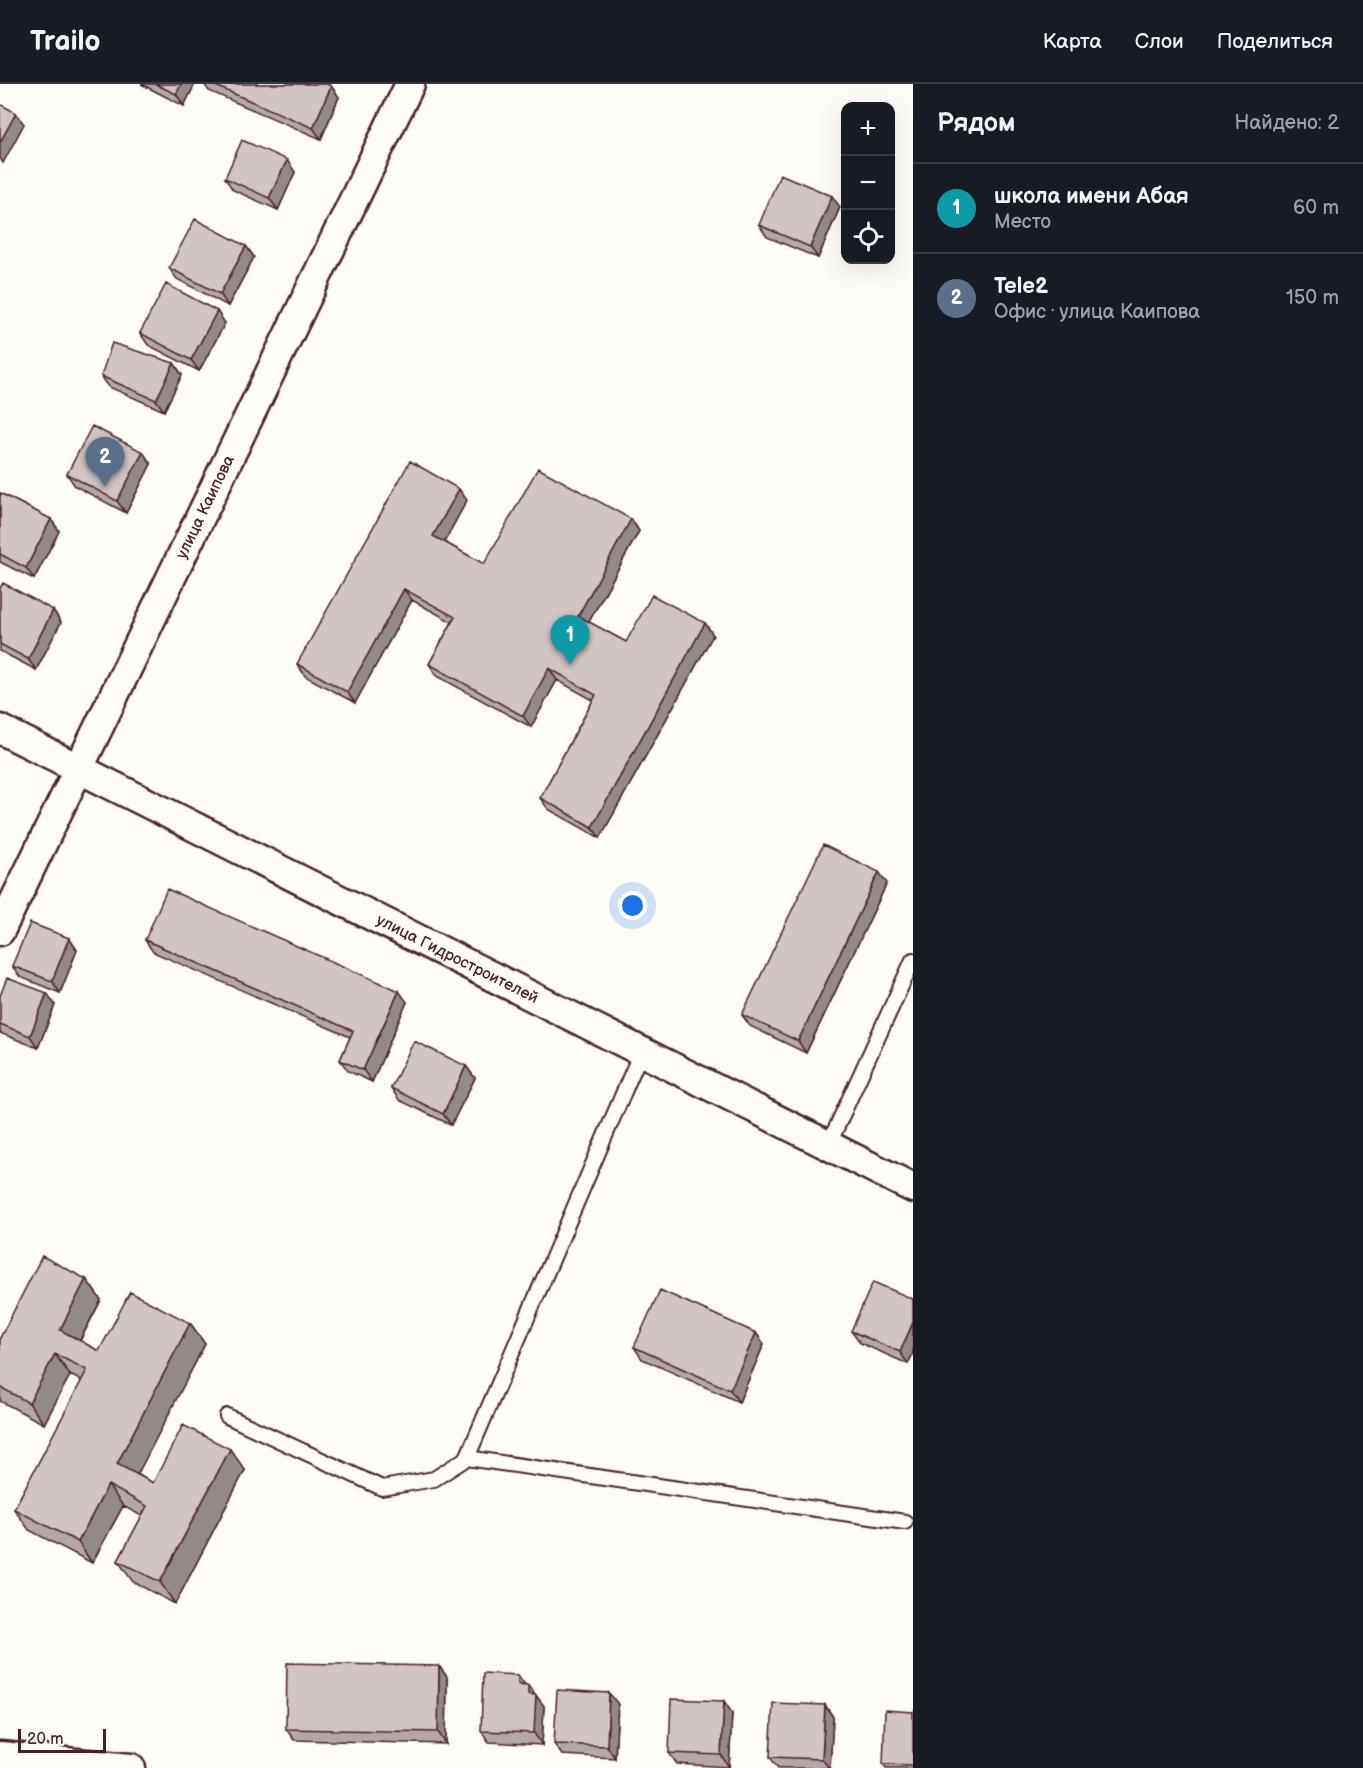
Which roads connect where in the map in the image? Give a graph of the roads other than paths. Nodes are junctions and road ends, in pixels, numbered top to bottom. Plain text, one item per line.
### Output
1 (410, 84) edge
2 (0, 729) edge
3 (78, 769) junction
4 (0, 931) edge
5 (913, 960) edge
6 (641, 1052) junction
7 (828, 1146) junction
8 (913, 1188) edge
9 (227, 1416) dead end
10 (467, 1458) junction
11 (904, 1522) dead end
12 (0, 1756) edge
13 (130, 1768) edge

1 - 3 street, улица Каипова
2 - 3 street, улица Гидростроителей
3 - 4 street, улица Каипова
3 - 6 street, улица Гидростроителей
5 - 7 lane
6 - 7 street, улица Гидростроителей
6 - 10 lane
7 - 8 street, улица Гидростроителей
9 - 10 lane
10 - 11 lane
12 - 13 street

